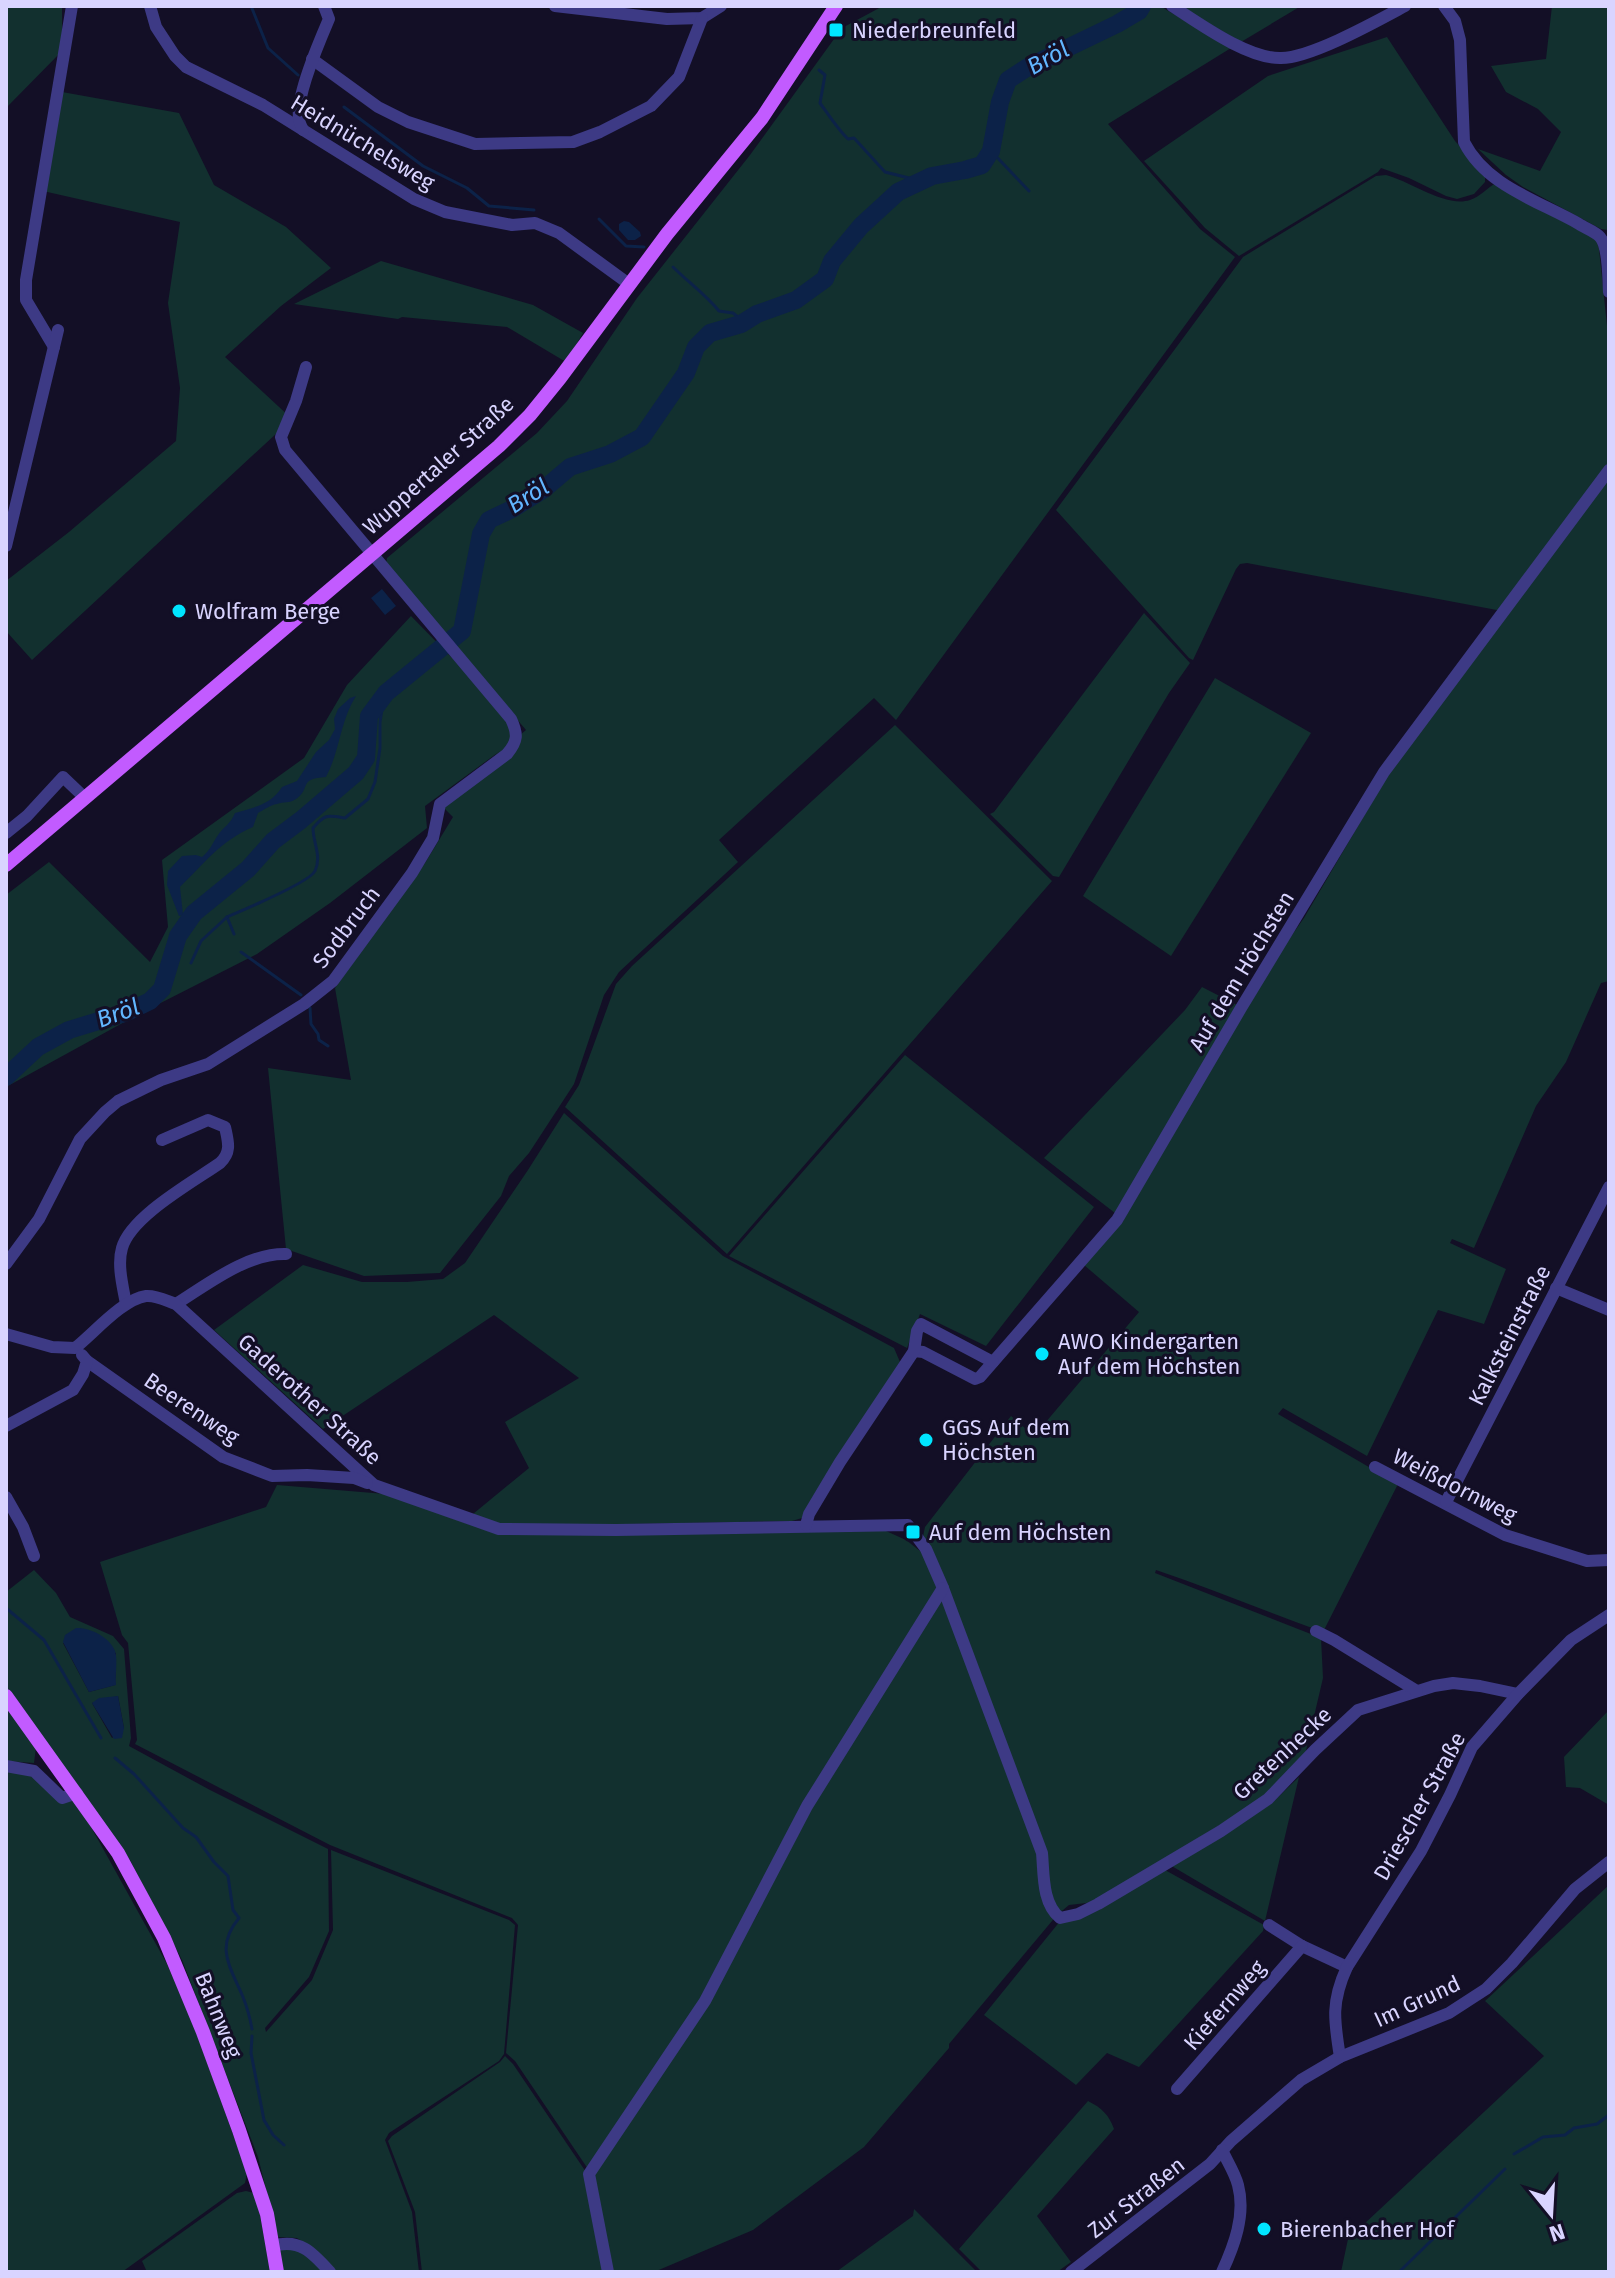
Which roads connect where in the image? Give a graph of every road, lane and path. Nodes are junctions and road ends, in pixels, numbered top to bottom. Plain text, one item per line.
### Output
1 (72, 6) edge
2 (150, 6) edge
3 (324, 6) edge
4 (555, 6) edge
5 (721, 6) edge
6 (836, 6) edge
7 (1405, 6) edge
8 (1444, 6) edge
9 (1175, 8) edge
10 (702, 18) junction
11 (312, 59) junction
12 (303, 130) junction
13 (629, 284) junction
14 (1609, 292) edge
15 (58, 330) dead end
16 (54, 347) junction
17 (306, 367) dead end
18 (1609, 470) edge
19 (6, 546) edge
20 (371, 554) junction
21 (84, 797) junction
22 (6, 833) edge
23 (6, 865) edge
24 (162, 1140) dead end
25 (1609, 1187) edge
26 (286, 1254) dead end
27 (6, 1264) edge
28 (1556, 1288) junction
29 (126, 1304) junction
30 (176, 1304) junction
31 (1609, 1310) edge
32 (6, 1334) edge
33 (75, 1348) junction
34 (914, 1351) junction
35 (87, 1361) junction
36 (993, 1362) junction
37 (6, 1426) edge
38 (1375, 1467) dead end
39 (374, 1485) junction
40 (6, 1497) edge
41 (1446, 1502) junction
42 (806, 1525) junction
43 (34, 1556) dead end
44 (1609, 1560) edge
45 (943, 1588) junction
46 (1609, 1615) edge
47 (1316, 1631) dead end
48 (1417, 1691) junction
49 (1518, 1694) junction
50 (6, 1696) edge
51 (6, 1766) edge
52 (77, 1793) junction
53 (1609, 1862) edge
54 (1269, 1925) dead end
55 (1302, 1946) junction
56 (1347, 1967) junction
57 (1340, 2057) junction
58 (1177, 2089) dead end
59 (1222, 2150) junction
60 (273, 2246) junction
61 (277, 2272) edge
62 (330, 2272) edge
63 (608, 2272) edge
64 (1071, 2272) edge
65 (1222, 2272) edge

1 - 16 street
2 - 12 street, Heidnüchelsweg
3 - 11 street
4 - 10 street
5 - 10 street
6 - 13 main road, Wuppertaler Straße
7 - 9 street
8 - 14 street
10 - 11 street
11 - 12 street
12 - 13 street, Heidnüchelsweg
13 - 20 main road, Wuppertaler Straße
15 - 16 street
16 - 19 street
17 - 20 street, Sodbruch
18 - 36 street, Auf dem Höchsten
20 - 21 main road, Wuppertaler Straße
20 - 27 street, Sodbruch
21 - 22 street
21 - 23 main road, Wuppertaler Straße
24 - 29 street
25 - 28 street, Kalksteinstraße
26 - 30 street
28 - 31 street
28 - 41 street, Kalksteinstraße
29 - 30 street
29 - 33 street
30 - 39 street, Gaderother Straße
32 - 33 street
33 - 35 street, Beerenweg
34 - 36 street
34 - 36 street
34 - 42 street
35 - 37 street
35 - 39 street, Beerenweg
38 - 41 street, Weißdornweg
39 - 42 street, Gaderother Straße
40 - 43 street
41 - 44 street, Weißdornweg
42 - 45 street, Gaderother Straße
45 - 48 street, Gretenhecke
45 - 63 street
46 - 49 street, Driescher Straße
47 - 48 street
48 - 49 street, Gretenhecke
49 - 56 street, Driescher Straße
50 - 52 main road, Bahnweg
51 - 52 street
52 - 60 main road, Bahnweg
53 - 57 street, Im Grund
54 - 55 street
55 - 56 street
55 - 58 street, Kiefernweg
56 - 57 street, Driescher Straße
57 - 59 street, Im Grund
59 - 64 street, Zur Straßen
59 - 65 street
60 - 61 main road, Bahnweg
60 - 62 street

